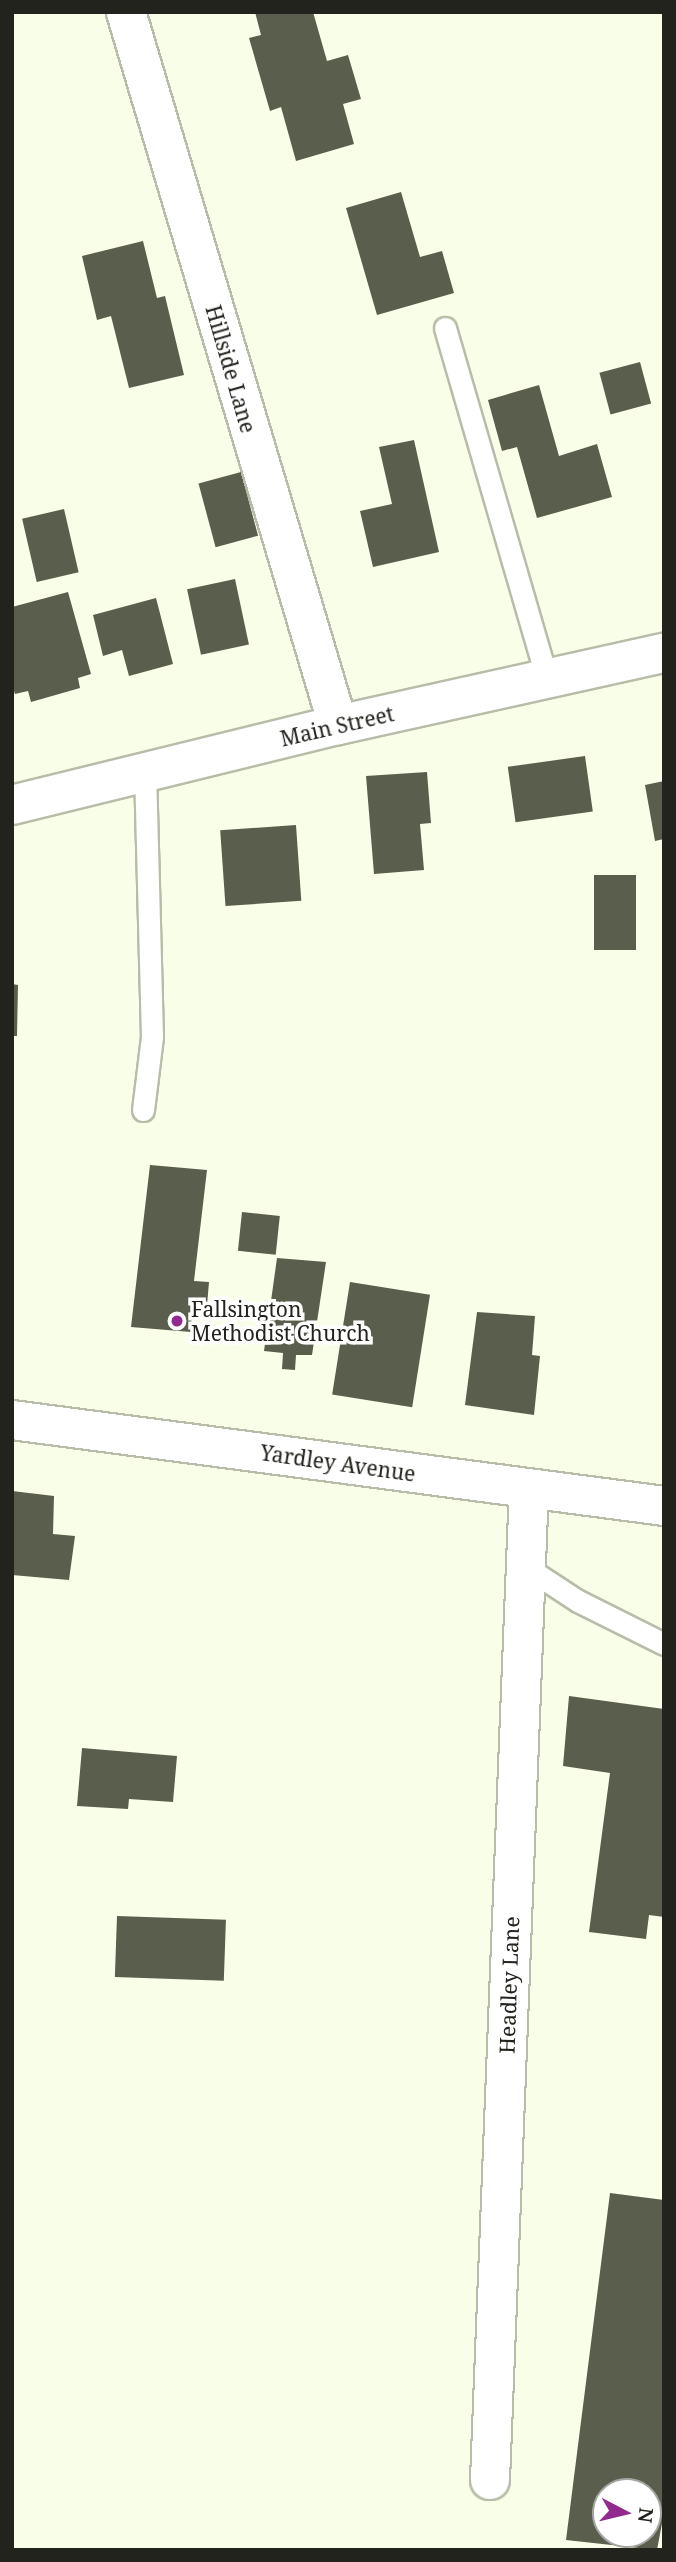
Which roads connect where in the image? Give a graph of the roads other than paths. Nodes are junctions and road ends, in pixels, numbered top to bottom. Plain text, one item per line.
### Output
1 (126, 12) edge
2 (445, 328) dead end
3 (664, 653) edge
4 (547, 679) junction
5 (338, 725) junction
6 (145, 771) junction
7 (12, 805) edge
8 (143, 1110) dead end
9 (12, 1420) edge
10 (529, 1489) junction
11 (664, 1506) edge
12 (526, 1567) junction
13 (664, 1644) edge
14 (489, 2480) dead end

1 - 5 street, Hillside Lane
2 - 4 lane
3 - 4 street, Main Street
4 - 5 street, Main Street
5 - 6 street, Main Street
6 - 7 street, Main Street
6 - 8 lane
9 - 10 street, Yardley Avenue
10 - 11 street, Yardley Avenue
10 - 12 street, Headley Lane
12 - 13 lane
12 - 14 street, Headley Lane

